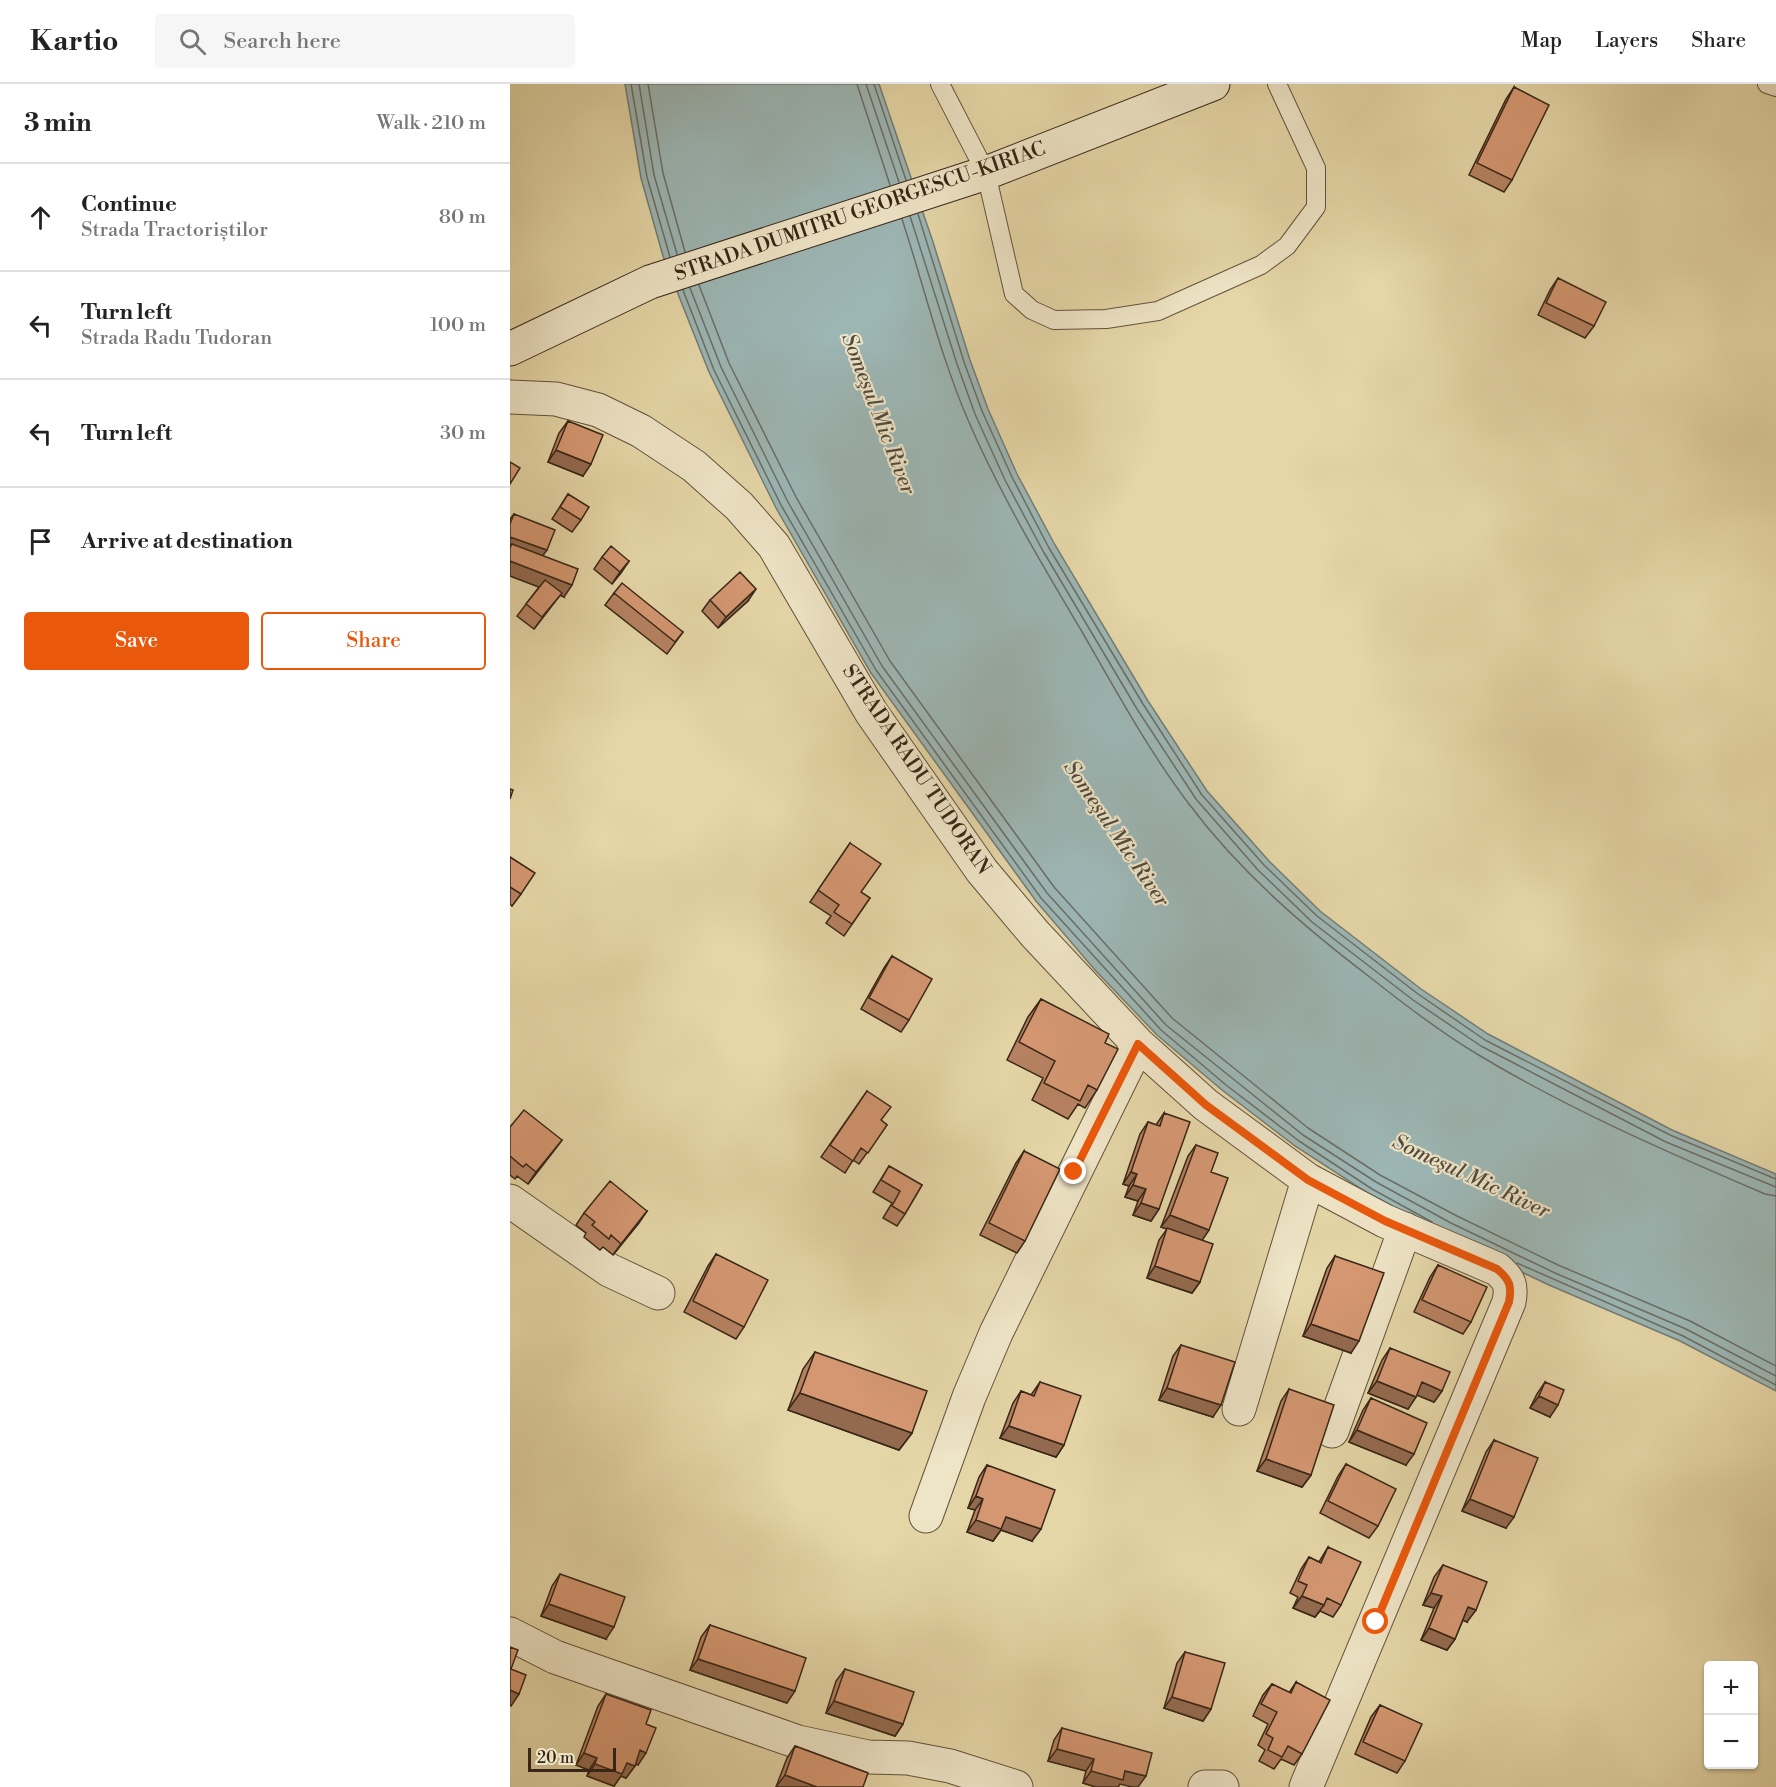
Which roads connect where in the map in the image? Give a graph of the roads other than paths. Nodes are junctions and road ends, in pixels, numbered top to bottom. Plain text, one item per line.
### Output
1 (940, 84) edge
2 (1213, 84) edge
3 (1277, 84) edge
4 (1767, 84) edge
5 (1776, 87) edge
6 (975, 177) junction
7 (510, 350) edge
8 (510, 397) edge
9 (1138, 1044) junction
10 (1308, 1180) junction
11 (510, 1202) edge
12 (1405, 1229) junction
13 (658, 1293) dead end
14 (1239, 1409) dead end
15 (1332, 1431) edge
16 (926, 1516) dead end
17 (510, 1634) edge
18 (1016, 1787) edge
19 (1205, 1787) edge
20 (1222, 1787) edge
21 (1306, 1787) edge

1 - 6 lane
2 - 6 street, STRADA DUMITRU GEORGESCU-KIRIAC
3 - 6 lane
4 - 5 lane
6 - 7 street, STRADA DUMITRU GEORGESCU-KIRIAC
8 - 9 street, STRADA RADU TUDORAN
9 - 10 street, STRADA RADU TUDORAN
9 - 16 street
10 - 12 street, STRADA RADU TUDORAN
10 - 14 street
11 - 13 street
12 - 15 street
12 - 21 street, STRADA RADU TUDORAN
17 - 18 street
19 - 20 street

